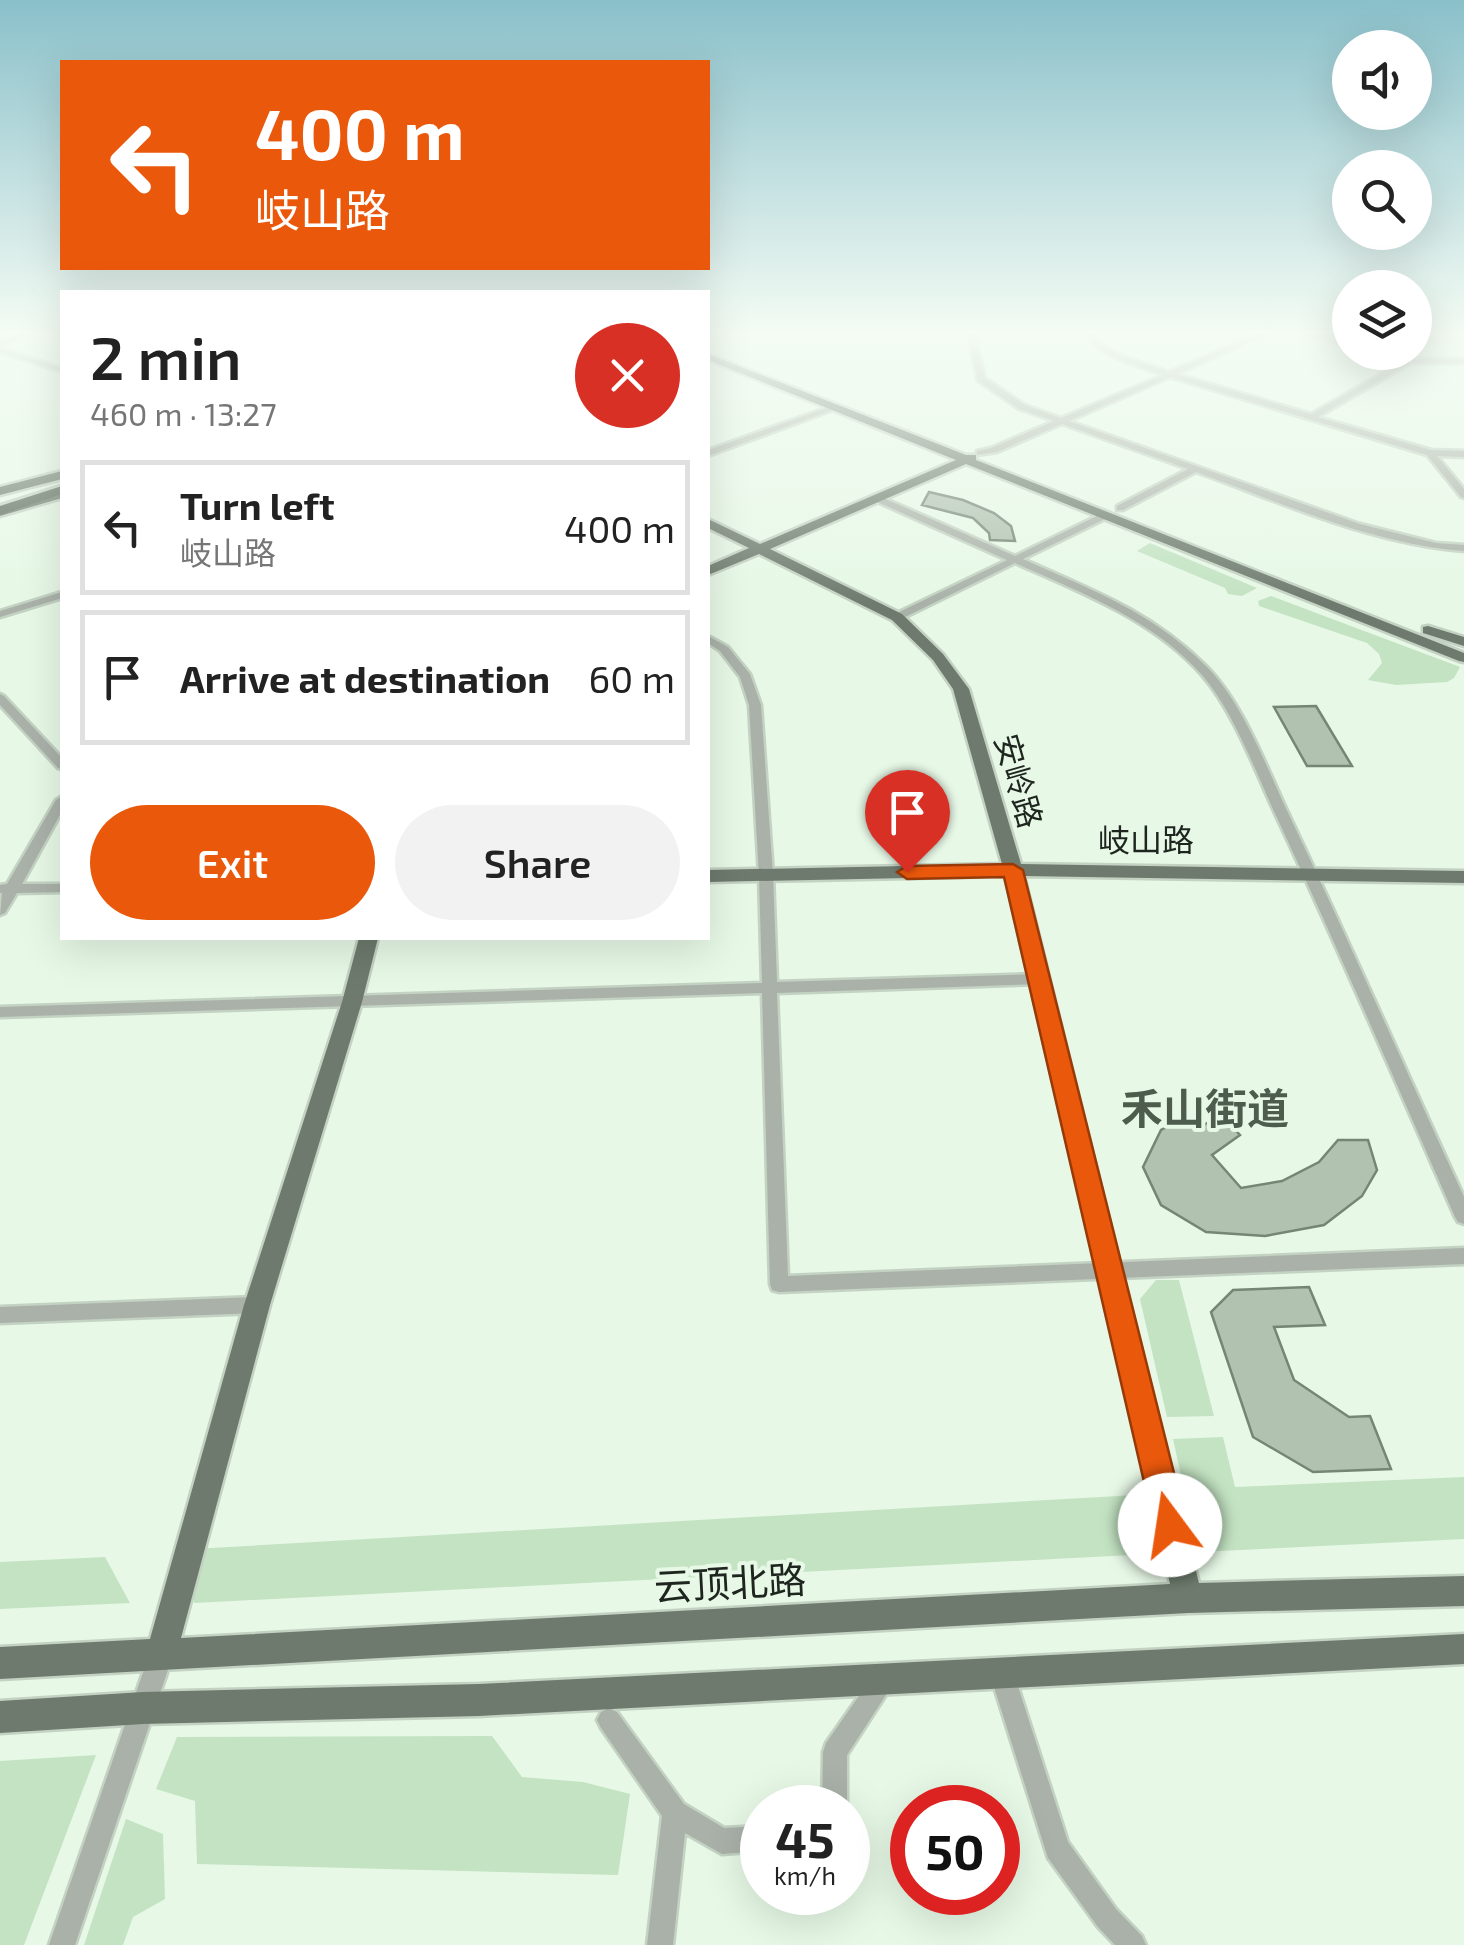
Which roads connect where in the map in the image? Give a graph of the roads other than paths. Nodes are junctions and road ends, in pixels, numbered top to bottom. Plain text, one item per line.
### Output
1 (792, 424) edge
2 (882, 424) edge
3 (895, 424) edge
4 (1050, 424) edge
5 (1069, 424) edge
6 (1331, 424) edge
7 (710, 452) edge
8 (1430, 454) junction
9 (1464, 454) edge
10 (974, 456) junction
11 (1196, 468) junction
12 (60, 478) edge
13 (60, 492) edge
14 (1051, 492) junction
15 (0, 494) edge
16 (1464, 495) edge
17 (876, 498) junction
18 (0, 510) edge
19 (1113, 512) junction
20 (710, 524) edge
21 (1464, 548) edge
22 (758, 549) junction
23 (1015, 558) junction
24 (710, 570) edge
25 (60, 596) edge
26 (0, 614) edge
27 (897, 617) junction
28 (710, 640) edge
29 (1464, 649) edge
30 (0, 698) edge
31 (60, 763) edge
32 (60, 803) edge
33 (1013, 870) junction
34 (1309, 872) junction
35 (766, 874) junction
36 (710, 876) edge
37 (1464, 877) edge
38 (60, 888) edge
39 (6, 889) edge
40 (0, 910) edge
41 (368, 940) edge
42 (1039, 979) junction
43 (770, 988) junction
44 (352, 1002) junction
45 (0, 1012) edge
46 (1464, 1217) edge
47 (1464, 1256) edge
48 (1110, 1271) junction
49 (258, 1306) junction
50 (0, 1314) edge
51 (1464, 1590) edge
52 (1188, 1598) junction
53 (1464, 1649) edge
54 (161, 1655) junction
55 (0, 1663) edge
56 (1001, 1671) junction
57 (885, 1678) junction
58 (142, 1708) junction
59 (0, 1717) edge
60 (609, 1720) dead end
61 (834, 1785) edge
62 (676, 1812) junction
63 (740, 1840) edge
64 (62, 1945) edge
65 (660, 1945) edge
66 (1133, 1945) edge

1 - 7 street
2 - 10 main road
3 - 10 main road
4 - 10 street
5 - 11 street
6 - 8 street
8 - 9 street
8 - 16 street
10 - 14 main road
10 - 17 main road
10 - 19 main road
11 - 19 street
11 - 21 street
12 - 15 highway
13 - 18 highway
14 - 19 main road
14 - 29 main road
17 - 22 main road
17 - 23 street
19 - 23 street
19 - 29 main road
19 - 29 main road
20 - 22 main road, 安岭路
22 - 24 main road
22 - 27 main road, 安岭路
23 - 27 street
23 - 34 street
25 - 26 street
27 - 33 main road, 安岭路
28 - 35 street
30 - 31 street
32 - 39 street
33 - 34 main road, 岐山路
33 - 35 main road, 岐山路
33 - 42 main road, 安岭路
34 - 37 main road, 岐山路
34 - 46 street
35 - 36 main road, 岐山路
35 - 43 street
38 - 39 street
39 - 40 street
41 - 44 main road
42 - 43 street
42 - 48 main road, 安岭路
43 - 44 street
43 - 48 street
44 - 45 street
44 - 49 main road
47 - 48 street
48 - 52 main road, 安岭路
49 - 50 street
49 - 54 main road
51 - 52 main road, 云顶北路
52 - 54 main road, 云顶北路
53 - 56 main road
54 - 55 main road, 云顶北路
54 - 58 street
56 - 57 main road
56 - 66 street
57 - 58 main road
57 - 61 street
58 - 59 main road
58 - 64 street
60 - 62 street
62 - 63 street
62 - 65 street

